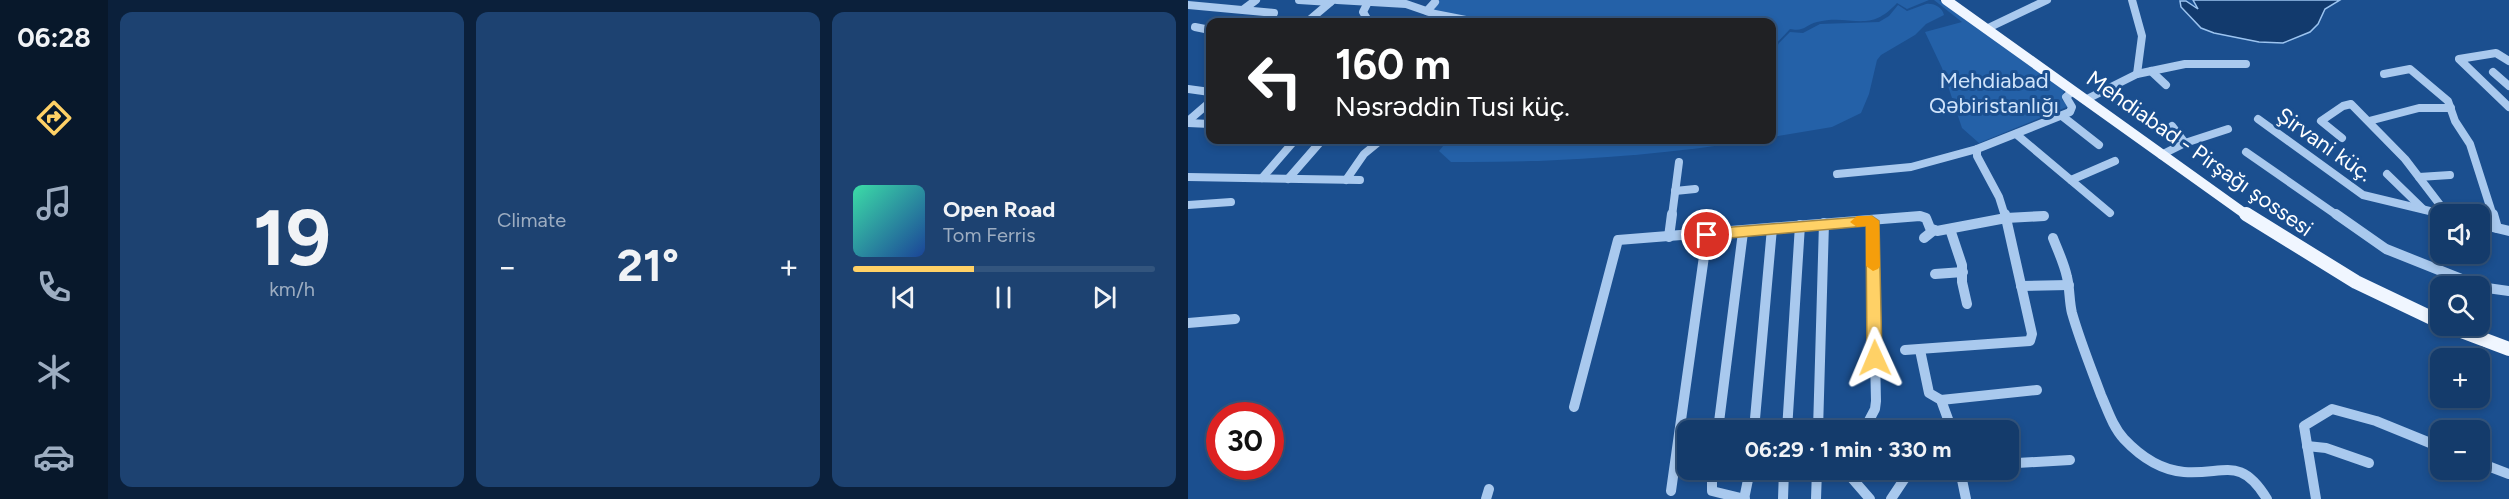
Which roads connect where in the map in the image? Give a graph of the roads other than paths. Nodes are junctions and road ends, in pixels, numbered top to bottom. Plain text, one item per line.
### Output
1 (1256, 0) edge
2 (1299, 0) edge
3 (1946, 0) edge
4 (2048, 0) edge
5 (2132, 0) edge
6 (1333, 1) edge
7 (1368, 2) junction
8 (1435, 2) dead end
9 (1188, 5) edge
10 (1244, 9) junction
11 (1427, 11) junction
12 (1274, 13) dead end
13 (1314, 18) edge
14 (1368, 18) edge
15 (1450, 18) edge
16 (1196, 27) dead end
17 (1206, 29) edge
18 (1986, 29) junction
19 (2509, 61) edge
20 (2246, 64) dead end
21 (2151, 71) junction
22 (2493, 72) dead end
23 (2137, 74) junction
24 (2384, 74) dead end
25 (2166, 85) dead end
26 (2509, 86) edge
27 (1188, 89) edge
28 (1206, 91) edge
29 (2073, 91) junction
30 (2085, 100) junction
31 (1206, 106) edge
32 (2509, 107) edge
33 (2451, 108) junction
34 (2062, 116) junction
35 (2258, 119) dead end
36 (2369, 121) junction
37 (1188, 122) edge
38 (1206, 124) edge
39 (2172, 126) dead end
40 (2228, 129) dead end
41 (2016, 134) junction
42 (2342, 138) dead end
43 (2185, 142) junction
44 (1292, 144) edge
45 (1319, 144) edge
46 (1376, 144) edge
47 (2099, 145) dead end
48 (1977, 149) junction
49 (2246, 152) dead end
50 (2161, 155) junction
51 (2115, 161) dead end
52 (1679, 162) dead end
53 (1837, 174) dead end
54 (2387, 174) dead end
55 (2450, 175) dead end
56 (1188, 177) edge
57 (2419, 177) junction
58 (1262, 178) junction
59 (1288, 179) junction
60 (1346, 180) junction
61 (1360, 180) dead end
62 (2071, 180) junction
63 (1695, 189) dead end
64 (1676, 191) junction
65 (1231, 202) dead end
66 (2439, 204) edge
67 (1188, 205) edge
68 (2423, 209) junction
69 (2430, 211) edge
70 (2110, 213) dead end
71 (2044, 216) dead end
72 (2006, 218) junction
73 (1872, 221) junction
74 (1824, 223) junction
75 (1800, 225) junction
76 (2490, 226) edge
77 (1772, 228) junction
78 (2498, 228) junction
79 (1950, 229) junction
80 (1934, 230) junction
81 (2509, 231) edge
82 (1743, 232) junction
83 (1707, 235) junction
84 (1669, 237) junction
85 (1924, 238) dead end
86 (2053, 238) dead end
87 (1963, 272) junction
88 (1935, 274) dead end
89 (2452, 276) edge
90 (2069, 285) junction
91 (2021, 286) junction
92 (2490, 288) edge
93 (2509, 291) edge
94 (1967, 304) dead end
95 (2430, 317) edge
96 (1235, 319) dead end
97 (1188, 323) edge
98 (2475, 336) edge
99 (2509, 349) edge
100 (1905, 350) dead end
101 (1920, 350) junction
102 (2037, 390) dead end
103 (1941, 400) junction
104 (1574, 407) dead end
105 (1719, 420) edge
106 (1755, 420) edge
107 (1788, 420) edge
108 (1818, 420) edge
109 (1868, 420) edge
110 (1948, 420) edge
111 (2430, 443) edge
112 (2307, 446) junction
113 (2070, 459) dead end
114 (2019, 463) edge
115 (2369, 463) dead end
116 (2490, 467) edge
117 (2509, 474) edge
118 (1712, 480) edge
119 (1748, 480) edge
120 (1784, 480) edge
121 (1817, 480) edge
122 (1853, 480) edge
123 (1902, 480) edge
124 (1962, 480) edge
125 (1671, 491) dead end
126 (1744, 499) edge
127 (1783, 499) edge
128 (1816, 499) edge
129 (1870, 499) edge
130 (1891, 499) edge
131 (1966, 499) edge
132 (2267, 499) edge
133 (2316, 499) edge

1 - 10 street
2 - 6 street
3 - 18 main road, Mehdiabad - Pirşağı şossesi
4 - 18 street
5 - 23 street
6 - 7 street
6 - 13 street
7 - 11 street
7 - 14 street
8 - 11 street
9 - 10 street
10 - 12 street
11 - 15 street
16 - 17 street
18 - 29 main road, Mehdiabad - Pirşağı şossesi
19 - 32 street
20 - 21 street
21 - 23 street
21 - 25 street
22 - 26 street
23 - 30 street
24 - 33 street
27 - 28 street
29 - 30 main road, Mehdiabad - Pirşağı şossesi
29 - 34 street
30 - 50 main road, Mehdiabad - Pirşağı şossesi
31 - 37 street
33 - 36 street
33 - 78 street
34 - 41 street
34 - 47 street
35 - 68 street, Şirvani küç.
36 - 42 street
36 - 57 street
37 - 38 street
39 - 43 street
40 - 43 street
41 - 48 street
41 - 62 street
43 - 50 street
44 - 58 street
45 - 59 street
46 - 60 street
48 - 53 street
48 - 72 street
49 - 89 street
50 - 95 main road, Mehdiabad - Pirşağı şossesi
51 - 62 street
52 - 64 street
54 - 68 street
55 - 57 street
56 - 58 street
57 - 66 street
58 - 59 street
59 - 60 street
60 - 61 street
62 - 70 street
63 - 64 street
64 - 84 street
65 - 67 street
68 - 69 street, Şirvani küç.
71 - 72 street
72 - 79 street
72 - 91 street
73 - 74 street
73 - 80 street
73 - 109 street
74 - 75 street
74 - 108 street
75 - 77 street
75 - 107 street
76 - 78 street
77 - 82 street
77 - 106 street
78 - 81 street
79 - 80 street
79 - 87 street
80 - 85 street
82 - 83 street
82 - 105 street
83 - 84 street
83 - 125 street
84 - 104 street
86 - 90 street
87 - 88 street
87 - 94 street
90 - 91 street
90 - 132 street
91 - 101 street
92 - 93 street
96 - 97 street
98 - 99 main road
100 - 101 street
101 - 103 street
102 - 103 street
103 - 110 street
111 - 112 street
112 - 115 street
112 - 133 street
113 - 114 street
116 - 117 street
118 - 126 street
119 - 126 street
120 - 127 street
121 - 128 street
122 - 129 street
123 - 130 street
124 - 131 street

